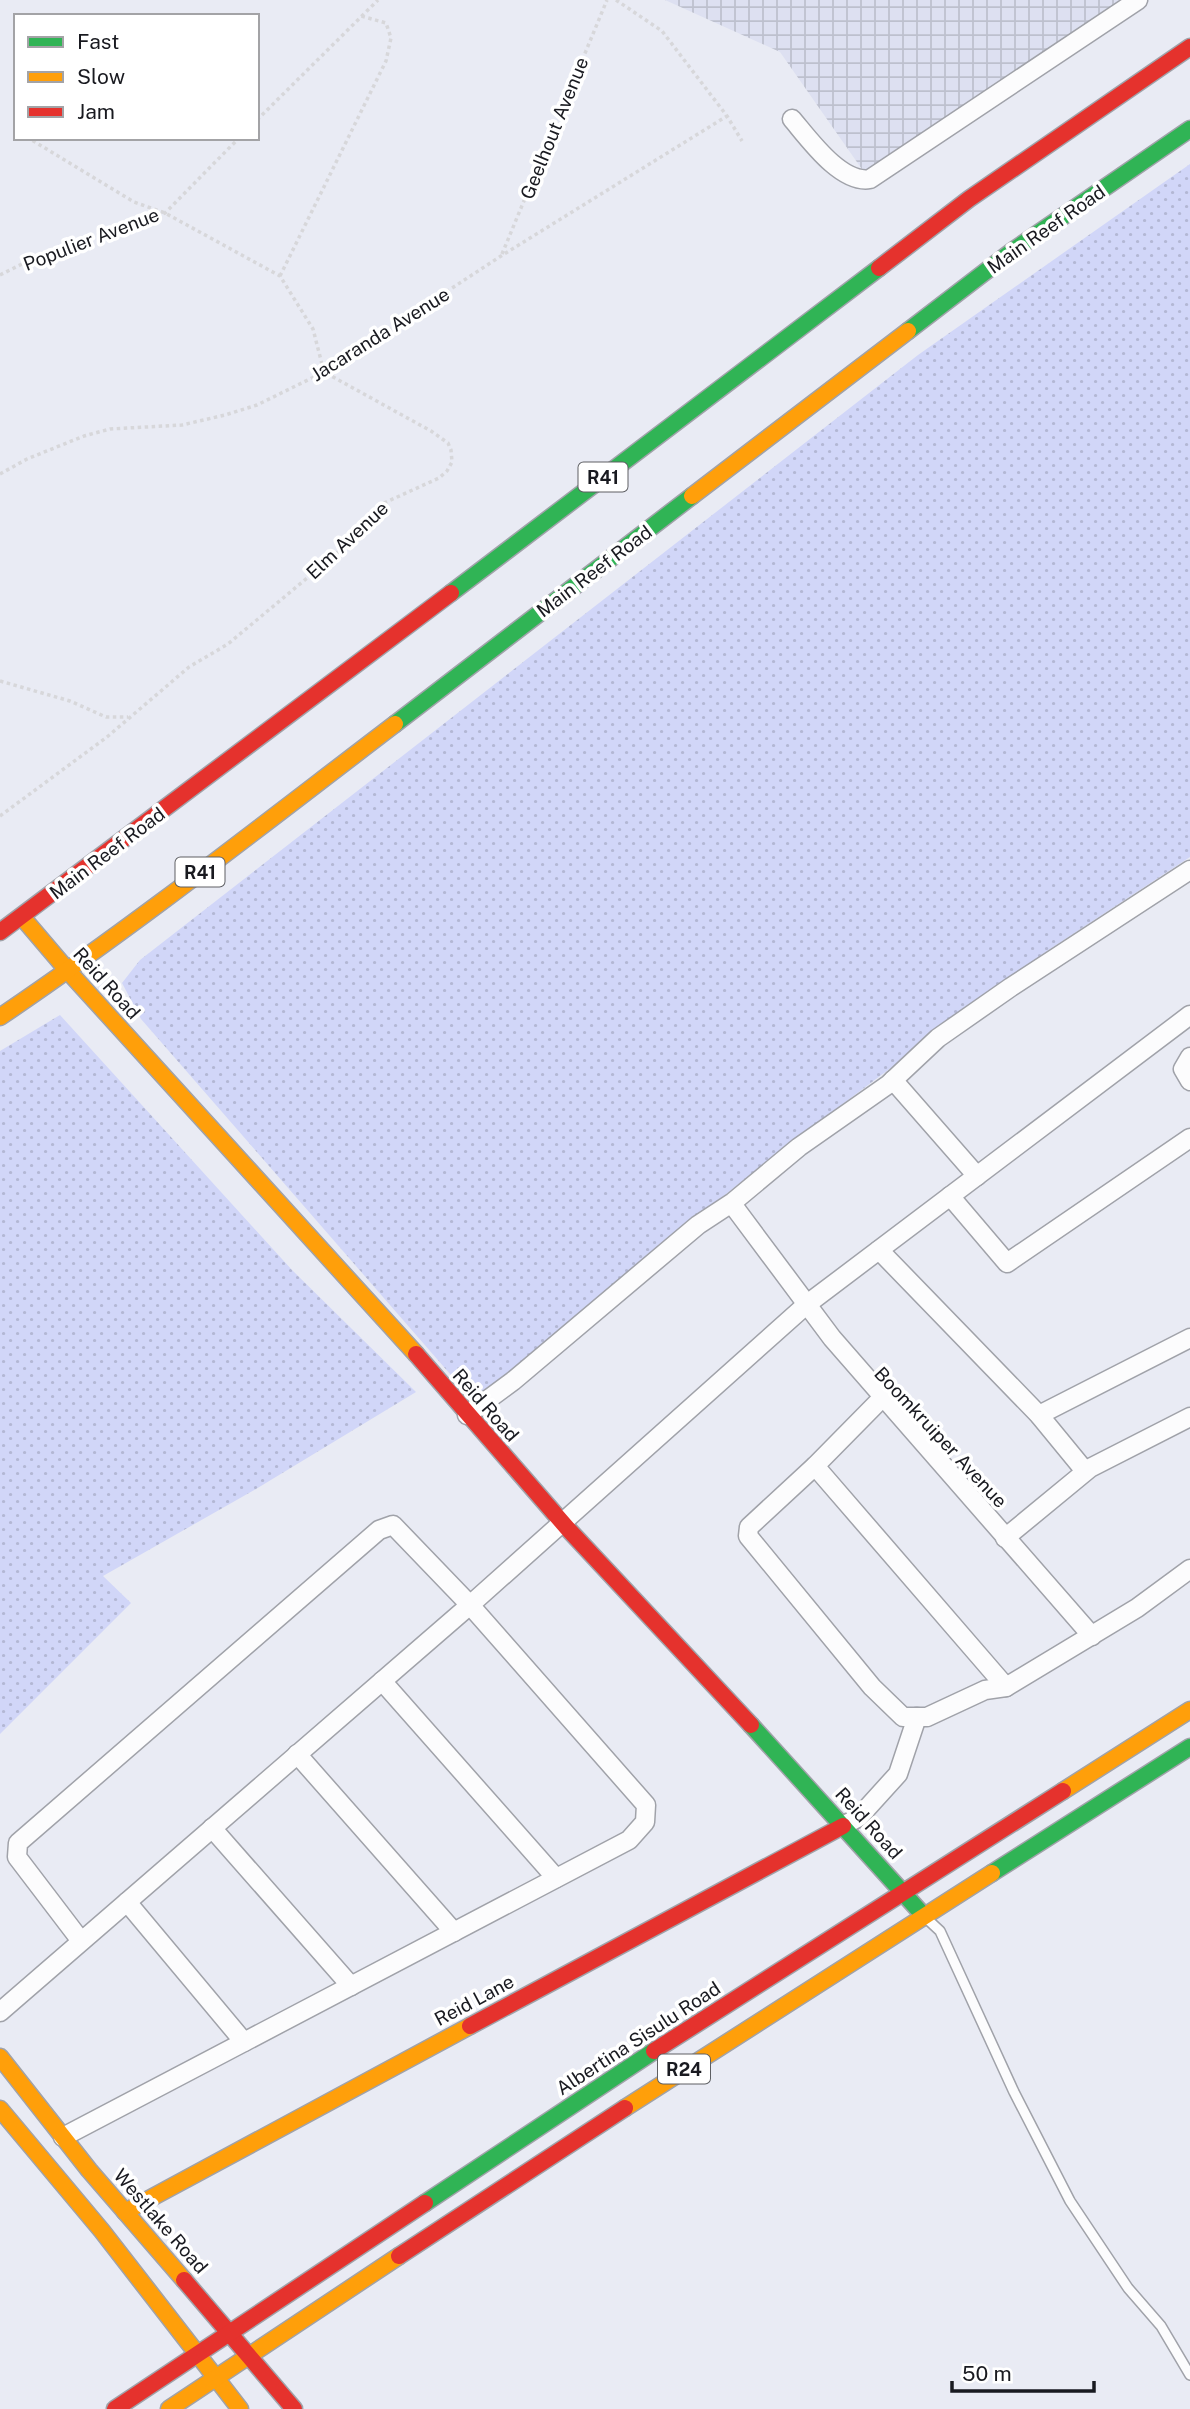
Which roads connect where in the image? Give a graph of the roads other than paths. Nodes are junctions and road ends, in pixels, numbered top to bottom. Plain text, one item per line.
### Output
1 (1138, 0) edge
2 (1190, 47) edge
3 (792, 119) dead end
4 (1190, 129) edge
5 (1190, 870) edge
6 (22, 916) junction
7 (0, 932) edge
8 (68, 971) junction
9 (1190, 1015) edge
10 (0, 1017) edge
11 (1190, 1057) edge
12 (893, 1080) junction
13 (1190, 1081) edge
14 (1190, 1138) edge
15 (977, 1176) junction
16 (950, 1196) junction
17 (735, 1208) dead end
18 (879, 1250) junction
19 (806, 1305) junction
20 (1190, 1338) edge
21 (883, 1397) junction
22 (467, 1415) junction
23 (1039, 1415) junction
24 (1190, 1417) edge
25 (816, 1466) junction
26 (1086, 1471) junction
27 (561, 1521) junction
28 (1006, 1538) junction
29 (1190, 1569) edge
30 (470, 1605) junction
31 (1092, 1636) junction
32 (382, 1681) junction
33 (1006, 1687) junction
34 (1190, 1710) edge
35 (916, 1717) junction
36 (1190, 1747) edge
37 (298, 1754) junction
38 (843, 1826) junction
39 (212, 1828) junction
40 (556, 1878) junction
41 (903, 1892) junction
42 (127, 1902) junction
43 (923, 1916) junction
44 (454, 1932) junction
45 (81, 1941) junction
46 (351, 1986) junction
47 (0, 2012) edge
48 (244, 2042) junction
49 (0, 2057) edge
50 (0, 2109) edge
51 (63, 2137) junction
52 (125, 2212) junction
53 (229, 2333) junction
54 (199, 2355) junction
55 (250, 2356) junction
56 (1190, 2375) edge
57 (217, 2379) junction
58 (115, 2409) edge
59 (169, 2409) edge
60 (240, 2409) edge
61 (294, 2409) edge

1 - 3 street
2 - 6 main road, Main Reef Road / R41
4 - 8 main road, Main Reef Road / R41
5 - 12 street
6 - 7 main road, Main Reef Road / R41
6 - 8 main road, Reid Road
8 - 10 main road, Main Reef Road / R41
8 - 22 main road, Reid Road
9 - 15 street
11 - 13 street
12 - 15 street
12 - 22 street
14 - 16 street
15 - 16 street
16 - 18 street
17 - 19 street
18 - 19 street
18 - 23 street
19 - 21 street
19 - 27 street
20 - 23 street
21 - 25 street
21 - 28 street
22 - 27 main road, Reid Road
23 - 26 street
24 - 26 street
25 - 33 street
25 - 35 street
26 - 28 street
27 - 30 street
27 - 38 main road, Reid Road
28 - 31 street
29 - 31 street
30 - 32 street
30 - 40 street
30 - 45 street
31 - 33 street
32 - 37 street
32 - 40 street
33 - 35 street
34 - 41 main road, Albertina Sisulu Road / R24
35 - 38 street
36 - 43 main road, R24
37 - 39 street
37 - 44 street
38 - 41 main road, Reid Road
38 - 52 main road, Reid Lane
39 - 42 street
39 - 46 street
40 - 44 street
41 - 43 main road, Reid Road
41 - 53 main road, Albertina Sisulu Road / R24
42 - 45 street
42 - 48 street
43 - 55 main road, R24
43 - 56 lane
44 - 46 street
45 - 47 street
46 - 48 street
48 - 51 street
49 - 51 main road, Westlake Road
50 - 54 main road
51 - 52 main road, Westlake Road
52 - 53 main road, Westlake Road
53 - 54 main road, Albertina Sisulu Road / R24
53 - 55 main road, Westlake Road
54 - 57 main road
54 - 58 main road, Albertina Sisulu Road / R24
55 - 57 main road, R24
55 - 61 main road, Westlake Road
57 - 59 main road, R24
57 - 60 main road

